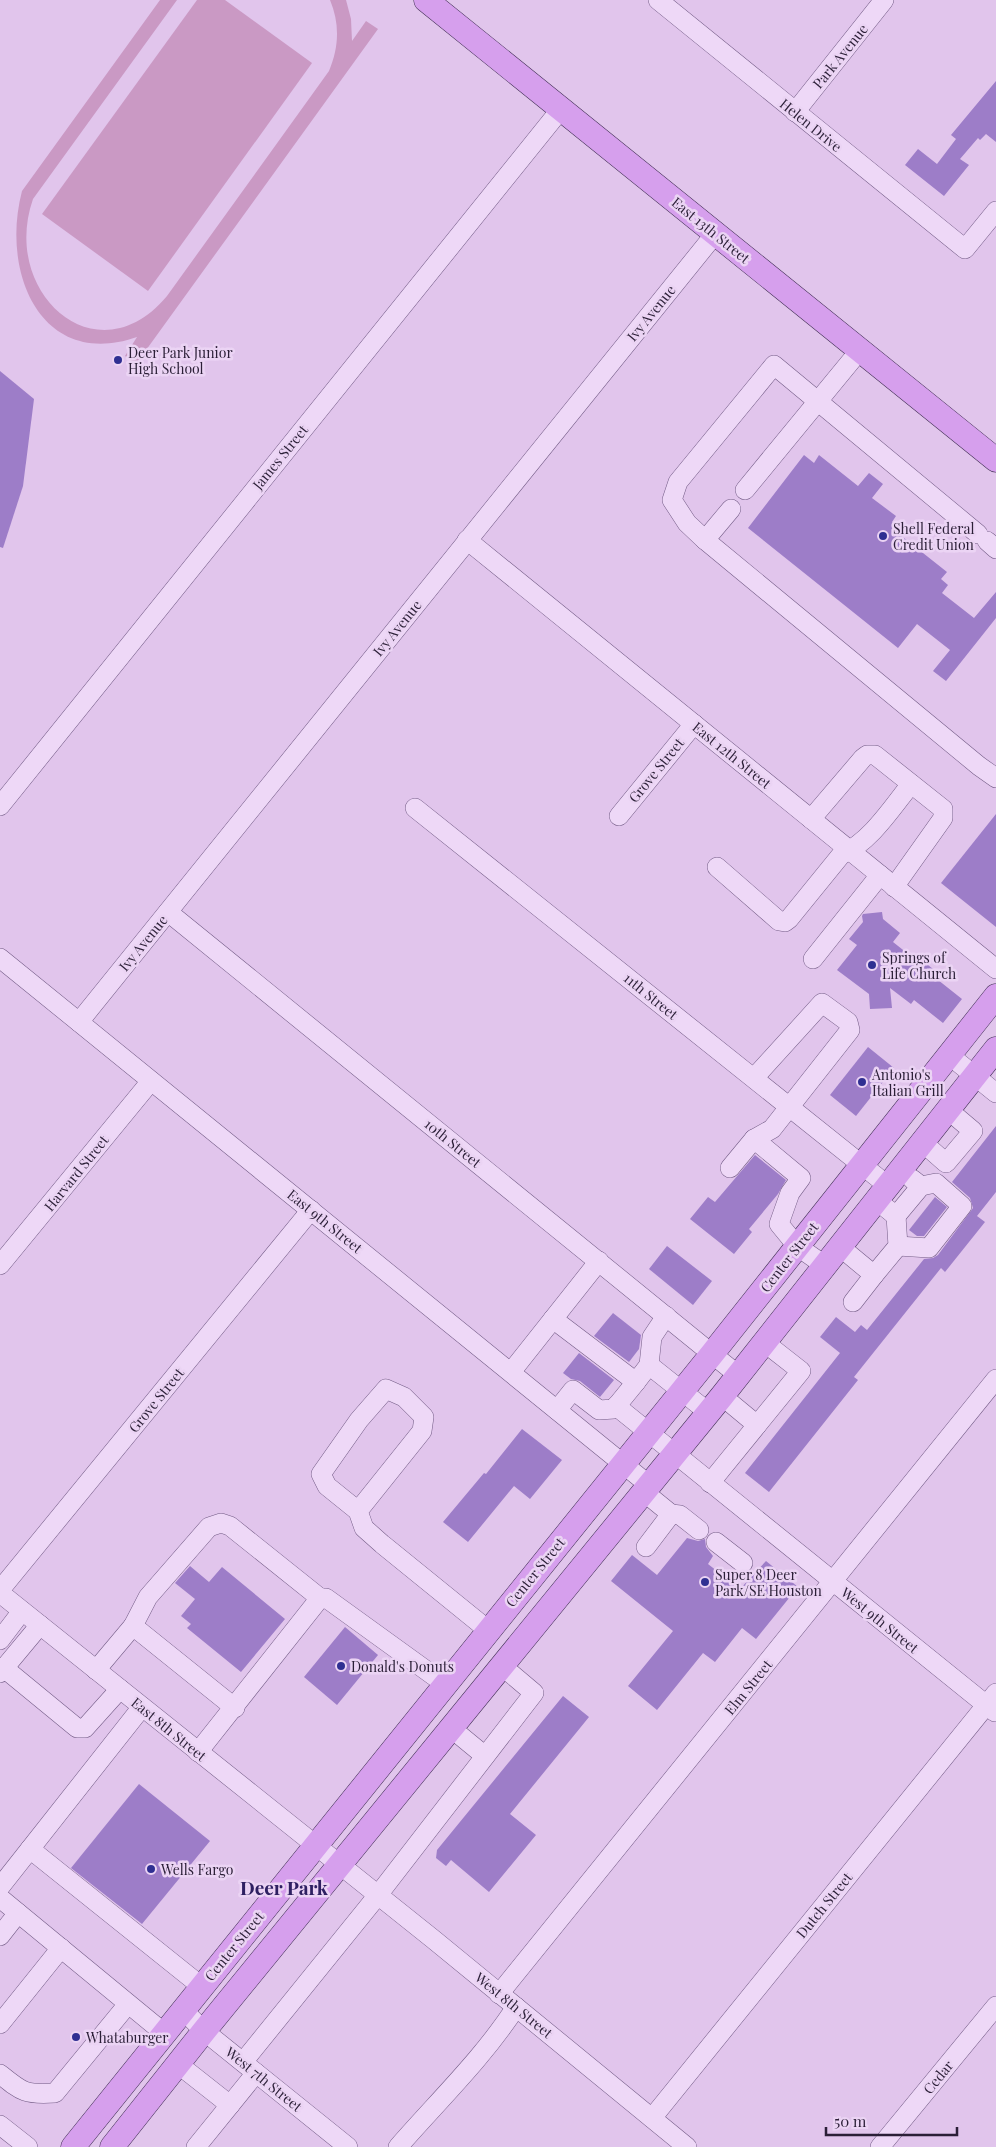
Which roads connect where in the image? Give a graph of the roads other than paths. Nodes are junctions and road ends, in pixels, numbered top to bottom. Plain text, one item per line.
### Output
1 (426, 0) edge
2 (658, 0) edge
3 (884, 0) edge
4 (561, 109) junction
5 (795, 112) junction
6 (996, 211) edge
7 (715, 234) junction
8 (860, 350) junction
9 (818, 401) junction
10 (996, 460) edge
11 (745, 490) dead end
12 (731, 509) dead end
13 (467, 540) junction
14 (705, 540) junction
15 (987, 541) edge
16 (694, 724) junction
17 (996, 778) edge
18 (911, 784) junction
19 (0, 806) edge
20 (415, 808) dead end
21 (619, 816) dead end
22 (811, 819) junction
23 (850, 851) junction
24 (717, 867) dead end
25 (887, 881) junction
26 (168, 912) junction
27 (0, 958) edge
28 (813, 959) dead end
29 (996, 970) edge
30 (996, 996) edge
31 (79, 1022) junction
32 (996, 1048) edge
33 (949, 1056) junction
34 (974, 1075) junction
35 (754, 1078) junction
36 (151, 1081) junction
37 (996, 1093) edge
38 (790, 1107) junction
39 (947, 1109) junction
40 (754, 1140) junction
41 (922, 1141) junction
42 (862, 1165) junction
43 (730, 1168) dead end
44 (887, 1184) junction
45 (921, 1186) junction
46 (311, 1210) junction
47 (896, 1216) junction
48 (797, 1246) junction
49 (839, 1246) junction
50 (898, 1246) junction
51 (599, 1261) junction
52 (0, 1265) edge
53 (824, 1266) junction
54 (874, 1276) junction
55 (853, 1302) dead end
56 (666, 1316) junction
57 (553, 1319) junction
58 (764, 1342) junction
59 (712, 1354) junction
60 (650, 1365) junction
61 (511, 1372) junction
62 (738, 1376) junction
63 (996, 1379) edge
64 (636, 1382) junction
65 (682, 1391) junction
66 (715, 1404) junction
67 (616, 1406) junction
68 (557, 1410) junction
69 (757, 1425) junction
70 (648, 1433) junction
71 (674, 1454) junction
72 (623, 1464) junction
73 (710, 1483) junction
74 (646, 1489) junction
75 (358, 1511) junction
76 (671, 1514) junction
77 (699, 1530) dead end
78 (716, 1542) dead end
79 (646, 1547) dead end
80 (743, 1563) dead end
81 (833, 1582) junction
82 (0, 1591) edge
83 (320, 1598) junction
84 (22, 1611) junction
85 (40, 1625) junction
86 (133, 1626) junction
87 (488, 1630) junction
88 (0, 1640) edge
89 (502, 1666) junction
90 (96, 1670) junction
91 (2, 1671) edge
92 (445, 1684) junction
93 (120, 1689) junction
94 (993, 1704) edge
95 (142, 1708) junction
96 (235, 1708) junction
97 (451, 1728) junction
98 (198, 1752) junction
99 (485, 1756) junction
100 (316, 1846) junction
101 (30, 1850) junction
102 (339, 1864) junction
103 (0, 1887) edge
104 (378, 1895) junction
105 (0, 1898) edge
106 (18, 1913) junction
107 (0, 1936) edge
108 (61, 1948) junction
109 (201, 1986) junction
110 (499, 1994) junction
111 (128, 2004) junction
112 (996, 2006) edge
113 (516, 2007) junction
114 (182, 2009) junction
115 (0, 2024) edge
116 (204, 2031) junction
117 (164, 2033) junction
118 (178, 2064) junction
119 (249, 2067) junction
120 (0, 2074) edge
121 (230, 2105) junction
122 (652, 2118) junction
123 (0, 2125) edge
124 (28, 2147) edge
125 (73, 2147) edge
126 (112, 2147) edge
127 (196, 2147) edge
128 (348, 2147) edge
129 (398, 2147) edge
130 (687, 2147) edge
131 (880, 2147) edge

1 - 4 main road, East 13th Street
2 - 5 street, Helen Drive
3 - 5 street, Park Avenue
4 - 7 main road, East 13th Street
4 - 19 street, James Street
5 - 6 street, Helen Drive
7 - 8 main road, East 13th Street
7 - 13 street, Ivy Avenue
8 - 9 street
8 - 10 main road, East 13th Street
9 - 11 street
9 - 14 street
9 - 15 street
12 - 14 street
13 - 16 street, East 12th Street
13 - 26 street, Ivy Avenue
14 - 17 street
16 - 21 street, Grove Street
16 - 22 street, East 12th Street
18 - 22 street
18 - 23 street
18 - 25 street
20 - 35 street, 11th Street
22 - 23 street, East 12th Street
23 - 24 street
23 - 25 street, East 12th Street
25 - 28 street
25 - 29 street, East 12th Street
26 - 31 street, Ivy Avenue
26 - 51 street, 10th Street
27 - 31 street, East 9th Street
30 - 33 main road, Center Street
31 - 36 street, East 9th Street
32 - 34 main road
33 - 34 street
33 - 42 main road, Center Street
34 - 37 street
34 - 39 main road
35 - 38 street, 11th Street
35 - 38 street
36 - 46 street, East 9th Street
36 - 52 street, Harvard Street
38 - 40 street
38 - 42 street, 11th Street
39 - 41 main road
39 - 41 street
40 - 43 street
40 - 48 street
41 - 44 main road
42 - 44 street, 11th Street
42 - 48 main road, Center Street
44 - 45 street
44 - 47 street
44 - 49 main road
45 - 47 street
45 - 50 street
46 - 61 street, East 9th Street
46 - 82 street, Grove Street
47 - 50 street
48 - 53 street
48 - 59 main road, Center Street
49 - 53 main road
49 - 54 street
50 - 54 street
51 - 56 street, 10th Street
51 - 57 street
53 - 58 main road
54 - 55 street
56 - 59 street, 10th Street
56 - 60 street
57 - 61 street
57 - 64 street
58 - 62 main road
58 - 69 street
59 - 62 street, 10th Street
59 - 65 main road, Center Street
60 - 64 street
60 - 65 street
61 - 68 street, East 9th Street
62 - 66 main road
63 - 81 street, Elm Street
64 - 67 street
65 - 66 street
65 - 70 main road, Center Street
66 - 69 street
66 - 71 main road
67 - 68 street
67 - 70 street, West 9th Street
68 - 72 street, East 9th Street
69 - 73 street
70 - 71 street, West 9th Street
70 - 72 main road, Center Street
71 - 73 street, West 9th Street
71 - 74 main road
72 - 74 street, East 9th Street
72 - 87 main road, Center Street
73 - 81 street, West 9th Street
74 - 76 street, East 9th Street
74 - 89 main road
75 - 75 street
75 - 87 street
76 - 77 street, East 9th Street
76 - 79 street
78 - 80 street
81 - 94 street, West 9th Street
81 - 110 street, Elm Street
82 - 84 street, East 8th Street
83 - 86 street
83 - 92 street
83 - 96 street
84 - 85 street, East 8th Street
84 - 88 street
85 - 90 street, East 8th Street
85 - 91 street
86 - 90 street
86 - 96 street
87 - 92 main road, Center Street
89 - 97 main road
89 - 99 street
90 - 93 street, East 8th Street
91 - 93 street
92 - 100 main road, Center Street
93 - 95 street, East 8th Street
94 - 122 street, Dutch Street
95 - 98 street, East 8th Street
95 - 101 street
96 - 98 street
97 - 99 street
97 - 102 main road
98 - 100 street, East 8th Street
99 - 104 street
100 - 102 street, East 8th Street
100 - 109 main road, Center Street
101 - 103 street
101 - 109 street
102 - 104 street, West 8th Street
102 - 116 main road
104 - 110 street, West 8th Street
104 - 119 street
105 - 106 street
106 - 107 street
106 - 108 street
108 - 111 street
108 - 115 street
109 - 114 main road, Center Street
110 - 113 street, West 8th Street
111 - 117 street
111 - 120 street
112 - 131 street, Cedar
113 - 122 street, West 8th Street
113 - 129 street
114 - 116 street, West 7th Street
114 - 117 main road, Center Street
116 - 118 main road
116 - 119 street, West 7th Street
117 - 125 main road, Center Street
118 - 121 street
118 - 126 main road
119 - 121 street
119 - 128 street, West 7th Street
121 - 127 street
122 - 130 street, West 8th Street
123 - 124 street

